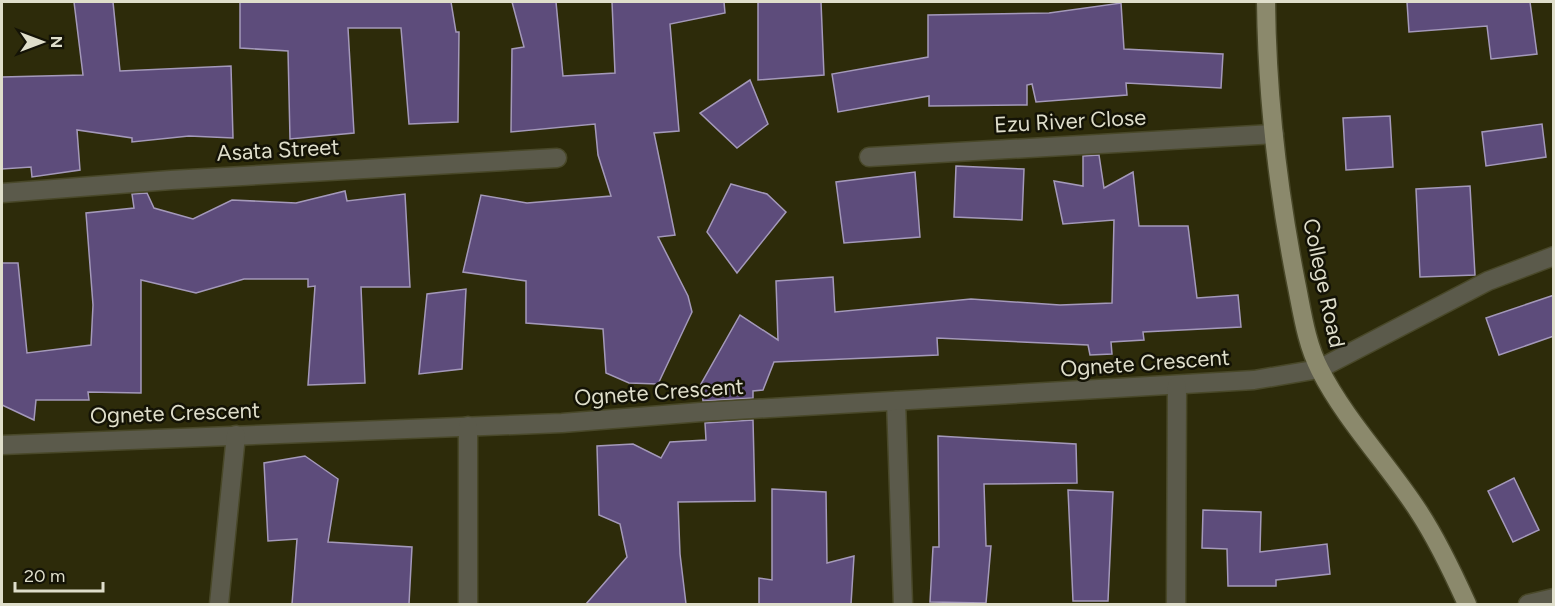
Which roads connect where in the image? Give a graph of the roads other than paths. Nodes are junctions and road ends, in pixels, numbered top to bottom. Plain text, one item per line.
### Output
1 (1266, 2) edge
2 (1274, 134) junction
3 (869, 157) dead end
4 (557, 158) dead end
5 (2, 193) edge
6 (1554, 256) edge
7 (1319, 369) junction
8 (1178, 386) junction
9 (896, 401) junction
10 (468, 426) junction
11 (236, 435) junction
12 (2, 445) edge
13 (1554, 598) edge
14 (219, 604) edge
15 (468, 604) edge
16 (903, 604) edge
17 (1176, 604) edge
18 (1467, 604) edge
19 (1527, 604) edge

1 - 2 main road, College Road
2 - 3 street, Ezu River Close
2 - 7 main road, College Road
4 - 5 street, Asata Street
6 - 7 street, Ognete Crescent
7 - 8 street, Ognete Crescent
7 - 18 main road, College Road
8 - 9 street, Ognete Crescent
8 - 17 street
9 - 10 street, Ognete Crescent
9 - 16 street
10 - 11 street, Ognete Crescent
10 - 15 street
11 - 12 street, Ognete Crescent
11 - 14 street
13 - 19 street

